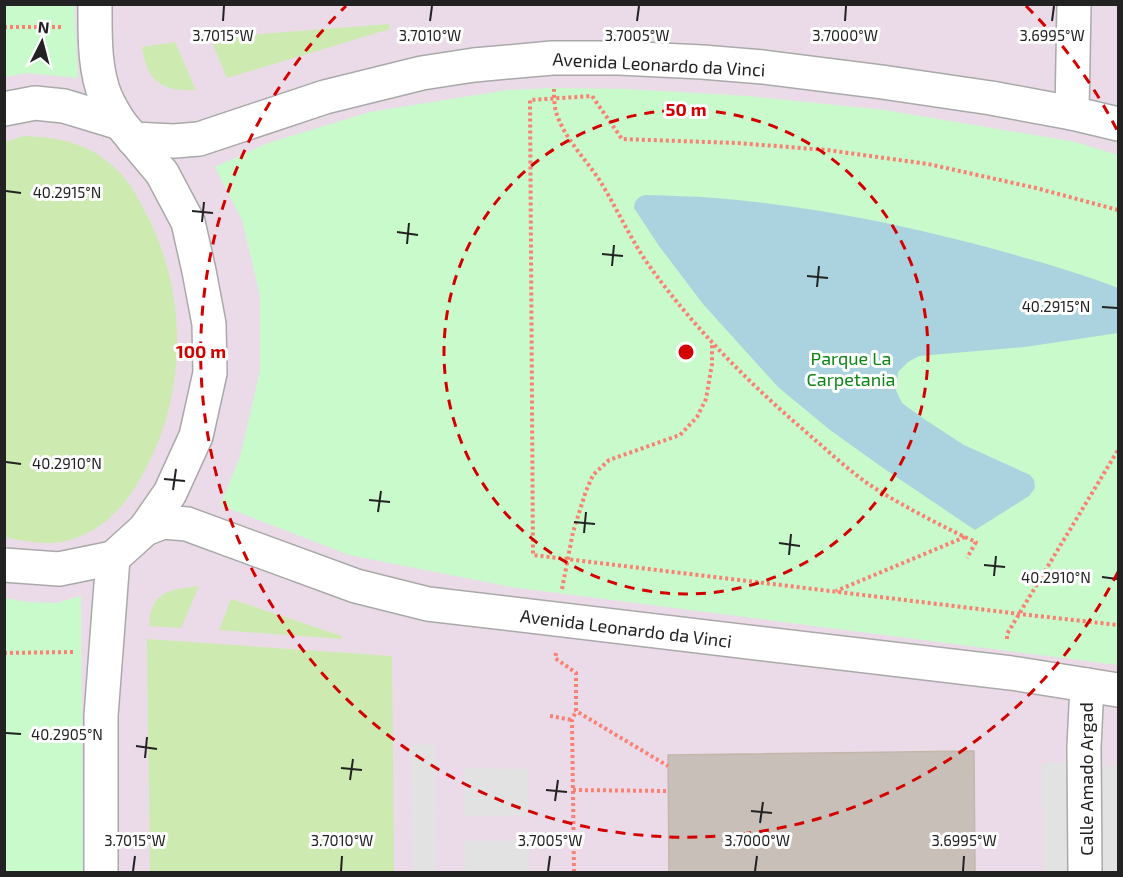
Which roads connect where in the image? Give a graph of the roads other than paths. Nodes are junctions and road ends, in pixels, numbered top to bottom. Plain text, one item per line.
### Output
1 (1074, 4) edge
2 (95, 16) edge
3 (4, 109) edge
4 (1072, 113) junction
5 (1119, 124) edge
6 (127, 131) junction
7 (145, 529) junction
8 (113, 558) junction
9 (4, 565) edge
10 (1087, 685) junction
11 (1119, 690) edge
12 (101, 873) edge
13 (1085, 873) edge

1 - 4 street
2 - 6 street
3 - 6 street, Avenida Leonardo da Vinci
4 - 5 street, Avenida Leonardo da Vinci
4 - 6 street, Avenida Leonardo da Vinci
6 - 7 street
7 - 8 street
7 - 10 street, Avenida Leonardo da Vinci
8 - 9 street
8 - 12 street
10 - 11 street, Avenida Leonardo da Vinci
10 - 13 street, Calle Amado Argad

